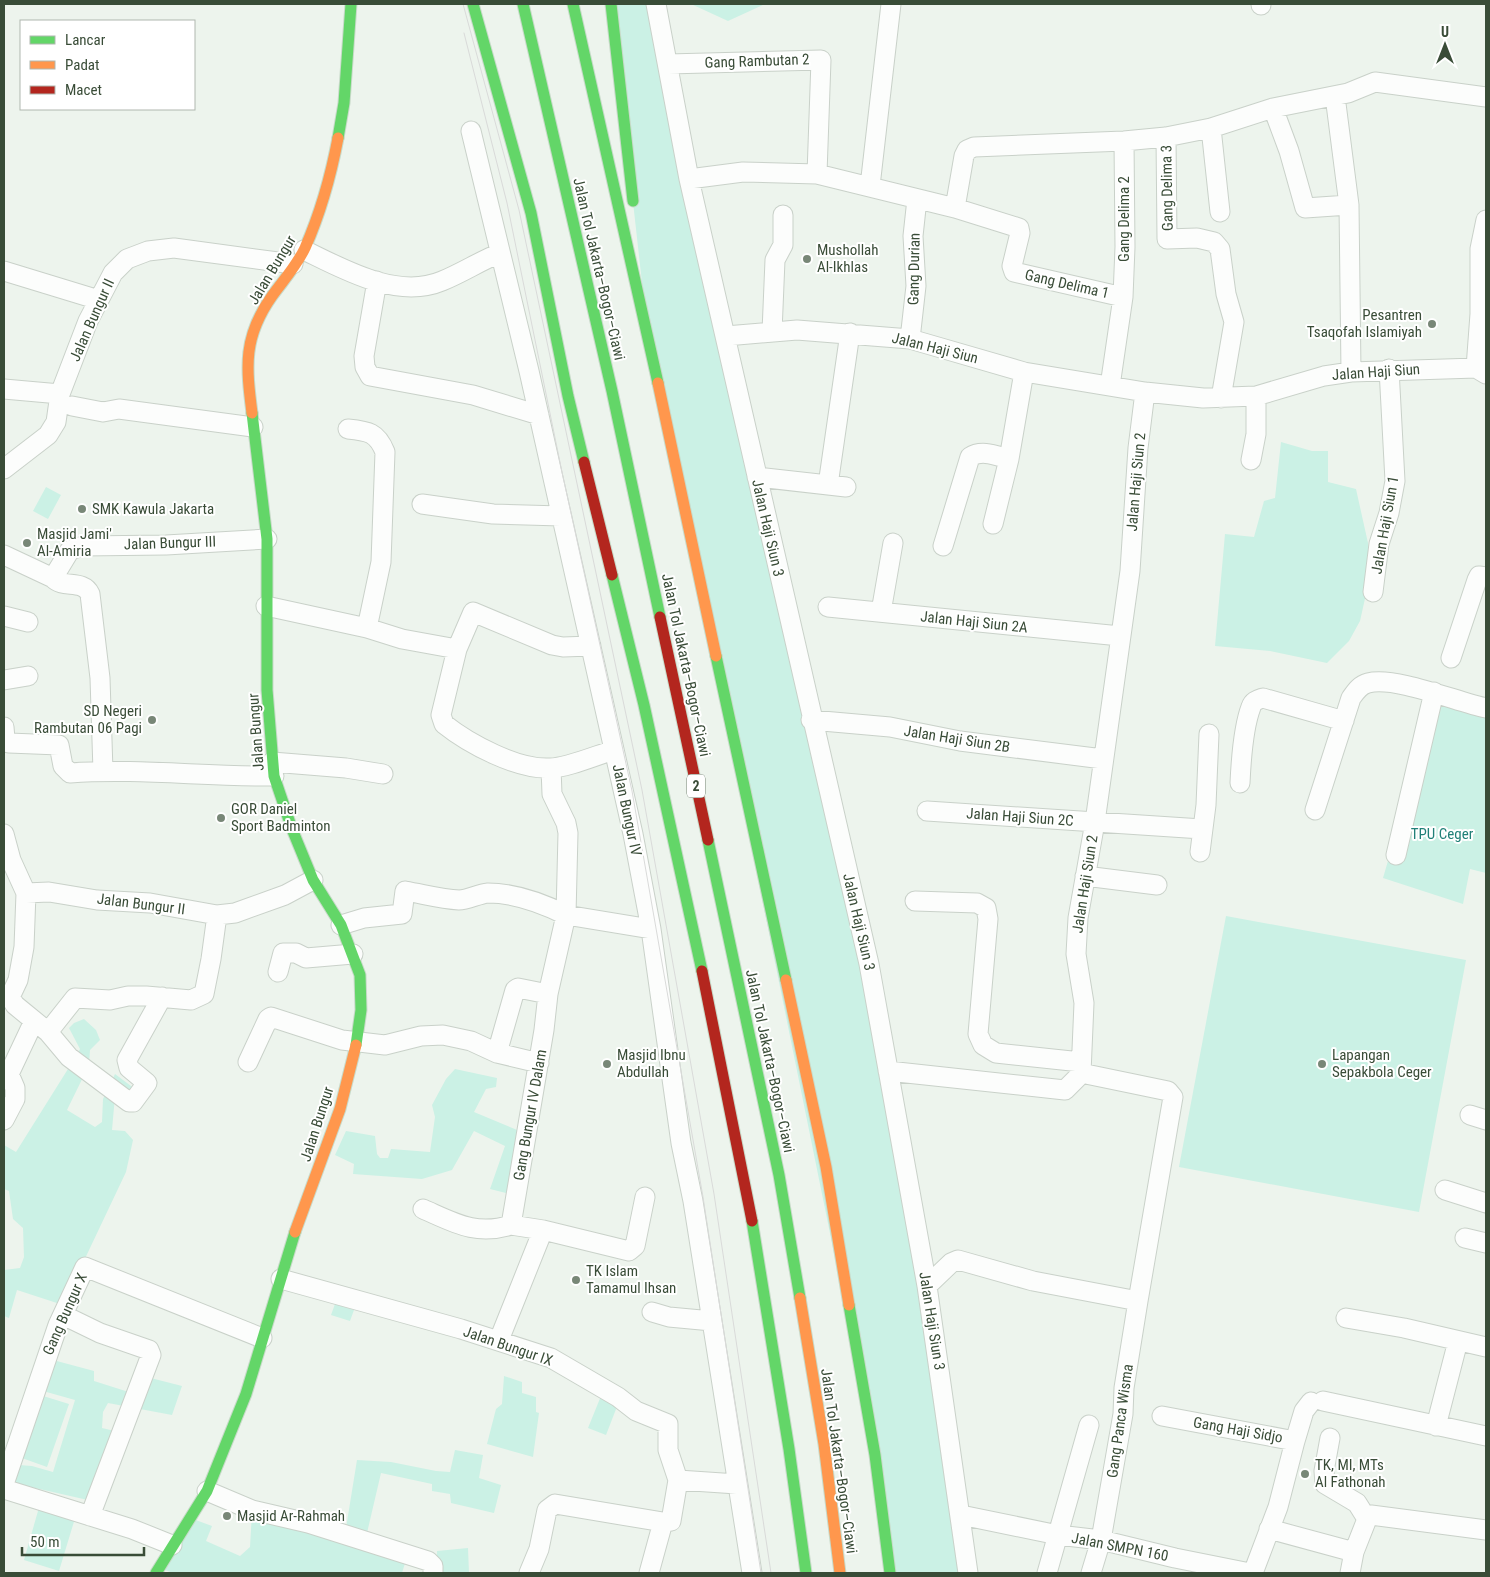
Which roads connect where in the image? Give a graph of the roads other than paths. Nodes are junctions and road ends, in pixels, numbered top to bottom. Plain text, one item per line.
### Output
1 (352, 4) edge
2 (473, 4) edge
3 (523, 4) edge
4 (573, 4) edge
5 (611, 4) edge
6 (656, 4) edge
7 (891, 4) edge
8 (668, 64) junction
9 (1335, 96) junction
10 (1486, 97) edge
11 (1274, 108) junction
12 (1211, 128) junction
13 (471, 131) dead end
14 (1166, 137) junction
15 (1124, 141) junction
16 (817, 174) junction
17 (689, 179) junction
18 (870, 186) junction
19 (917, 199) junction
20 (1349, 204) junction
21 (955, 208) junction
22 (1220, 212) dead end
23 (634, 213) dead end
24 (784, 215) dead end
25 (1486, 221) edge
26 (636, 232) dead end
27 (500, 253) junction
28 (298, 257) junction
29 (4, 271) edge
30 (377, 281) junction
31 (1123, 297) junction
32 (98, 300) junction
33 (772, 332) junction
34 (850, 333) junction
35 (726, 336) junction
36 (648, 337) junction
37 (910, 339) junction
38 (1389, 369) junction
39 (1481, 371) edge
40 (1024, 372) junction
41 (1352, 372) junction
42 (1110, 386) junction
43 (4, 389) edge
44 (1145, 392) junction
45 (1256, 396) junction
46 (1221, 398) junction
47 (66, 400) junction
48 (539, 415) junction
49 (253, 427) junction
50 (348, 430) dead end
51 (1009, 459) junction
52 (1251, 460) dead end
53 (4, 469) edge
54 (757, 477) junction
55 (422, 504) dead end
56 (561, 516) junction
57 (993, 524) dead end
58 (267, 539) junction
59 (893, 543) dead end
60 (943, 546) dead end
61 (4, 556) edge
62 (1486, 577) edge
63 (53, 578) junction
64 (1373, 592) dead end
65 (266, 606) junction
66 (828, 607) dead end
67 (881, 612) junction
68 (4, 616) edge
69 (28, 622) dead end
70 (367, 628) junction
71 (1120, 636) junction
72 (591, 646) junction
73 (457, 649) junction
74 (1451, 658) dead end
75 (28, 676) dead end
76 (4, 680) edge
77 (1434, 692) junction
78 (1486, 708) edge
79 (811, 720) junction
80 (1344, 721) junction
81 (4, 727) edge
82 (1209, 734) dead end
83 (614, 750) junction
84 (1103, 759) junction
85 (551, 768) junction
86 (273, 769) junction
87 (103, 771) junction
88 (383, 774) dead end
89 (1240, 783) dead end
90 (1315, 810) dead end
91 (927, 812) dead end
92 (1095, 822) junction
93 (1202, 829) junction
94 (4, 834) edge
95 (1200, 852) dead end
96 (1396, 855) dead end
97 (1086, 876) junction
98 (313, 880) junction
99 (1157, 884) dead end
100 (26, 893) junction
101 (915, 901) dead end
102 (217, 915) junction
103 (566, 915) junction
104 (342, 925) junction
105 (651, 929) junction
106 (353, 954) junction
107 (278, 972) dead end
108 (8, 992) edge
109 (548, 994) junction
110 (162, 997) junction
111 (41, 1026) junction
112 (357, 1043) junction
113 (498, 1053) junction
114 (248, 1062) dead end
115 (539, 1063) junction
116 (1081, 1068) junction
117 (888, 1071) junction
118 (4, 1120) edge
119 (1446, 1190) dead end
120 (645, 1197) dead end
121 (1486, 1203) edge
122 (423, 1209) dead end
123 (511, 1225) junction
124 (543, 1230) junction
125 (1466, 1238) dead end
126 (1486, 1243) edge
127 (280, 1280) junction
128 (927, 1286) junction
129 (1138, 1301) junction
130 (652, 1312) dead end
131 (63, 1316) junction
132 (1346, 1318) dead end
133 (712, 1321) junction
134 (262, 1338) junction
135 (499, 1340) junction
136 (1458, 1341) junction
137 (1486, 1348) edge
138 (1162, 1416) dead end
139 (1089, 1425) dead end
140 (1436, 1426) junction
141 (1486, 1436) edge
142 (1330, 1438) dead end
143 (1295, 1441) junction
144 (678, 1480) junction
145 (4, 1484) edge
146 (738, 1484) junction
147 (4, 1489) edge
148 (207, 1492) junction
149 (961, 1515) junction
150 (90, 1516) junction
151 (1367, 1518) junction
152 (663, 1522) junction
153 (1269, 1529) junction
154 (1486, 1530) edge
155 (1058, 1535) junction
156 (1102, 1540) junction
157 (172, 1545) junction
158 (1354, 1552) junction
159 (1173, 1566) edge
160 (1243, 1572) edge
161 (156, 1573) edge
162 (433, 1573) edge
163 (529, 1573) edge
164 (648, 1573) edge
165 (752, 1573) edge
166 (806, 1573) edge
167 (840, 1573) edge
168 (890, 1573) edge
169 (968, 1573) edge
170 (1047, 1573) edge
171 (1091, 1573) edge
172 (1350, 1573) edge

1 - 28 main road, Jalan Bungur
2 - 166 main road
3 - 167 main road, Jalan Tol Jakarta–Bogor–Ciawi / 2
4 - 36 main road
5 - 23 main road
6 - 8 street
7 - 18 street
8 - 16 street, Gang Rambutan 2
8 - 17 street
9 - 10 street
9 - 11 street
9 - 20 street
11 - 12 street
11 - 20 street
12 - 14 street
12 - 22 street
13 - 27 street
14 - 15 street
14 - 46 street, Gang Delima 3
15 - 21 street
15 - 31 street, Gang Delima 2
16 - 17 street, Gang Delima 1
16 - 18 street, Gang Delima 1
17 - 35 street
18 - 19 street, Gang Delima 1
19 - 21 street, Gang Delima 1
19 - 37 street, Gang Durian
20 - 41 street
21 - 31 street, Gang Delima 1
24 - 33 street
25 - 39 street
26 - 36 main road
27 - 30 street, Jalan Bungur II
27 - 48 street
28 - 30 street, Jalan Bungur II
28 - 32 street, Jalan Bungur II
28 - 49 main road, Jalan Bungur
29 - 32 street
30 - 48 street
31 - 42 street, Gang Delima 2
32 - 47 street, Jalan Bungur II
33 - 34 street, Jalan Haji Siun
33 - 35 street, Jalan Haji Siun
34 - 37 street, Jalan Haji Siun
34 - 54 street
35 - 54 street, Jalan Haji Siun 3
36 - 168 main road
37 - 40 street, Jalan Haji Siun
38 - 39 street, Jalan Haji Siun
38 - 41 street, Jalan Haji Siun
38 - 64 street, Jalan Haji Siun 1
40 - 42 street, Jalan Haji Siun
40 - 51 street
41 - 45 street, Jalan Haji Siun
42 - 44 street, Jalan Haji Siun
43 - 47 street
44 - 46 street, Jalan Haji Siun
44 - 71 street, Jalan Haji Siun 2
45 - 46 street, Jalan Haji Siun
45 - 52 street
47 - 49 street
47 - 53 street, Jalan Bungur II
48 - 56 street
49 - 58 main road, Jalan Bungur
50 - 70 street
51 - 57 street
51 - 60 street
54 - 79 street, Jalan Haji Siun 3
55 - 56 street
56 - 72 street
58 - 63 street, Jalan Bungur III
58 - 65 main road, Jalan Bungur
59 - 67 street
61 - 63 street
62 - 74 street
63 - 87 street
65 - 70 street
65 - 86 main road, Jalan Bungur
66 - 67 street, Jalan Haji Siun 2A
67 - 71 street, Jalan Haji Siun 2A
68 - 69 street
70 - 73 street
71 - 84 street, Jalan Haji Siun 2
72 - 73 street, Jalan Bungur IV
72 - 83 street
73 - 85 street, Jalan Bungur IV
75 - 76 street
77 - 78 street
77 - 80 street
77 - 96 street
79 - 84 street, Jalan Haji Siun 2B
79 - 117 street, Jalan Haji Siun 3
80 - 89 street
80 - 90 street
81 - 87 street
82 - 93 street
83 - 85 street, Jalan Bungur IV
83 - 105 street, Jalan Bungur IV
84 - 92 street, Jalan Haji Siun 2
85 - 103 street, Gang Bungur IV Dalam
86 - 87 street
86 - 88 street
86 - 98 main road, Jalan Bungur
91 - 92 street, Jalan Haji Siun 2C
92 - 93 street, Jalan Haji Siun 2C
92 - 97 street, Jalan Haji Siun 2
93 - 95 street
94 - 100 street
97 - 99 street
97 - 116 street, Jalan Haji Siun 2
98 - 102 street, Jalan Bungur II
98 - 104 main road, Jalan Bungur
100 - 102 street, Jalan Bungur II
100 - 108 street
101 - 116 street
102 - 110 street
103 - 104 street
103 - 105 street
103 - 109 street, Gang Bungur IV Dalam
104 - 106 main road, Jalan Bungur
105 - 133 street, Jalan Bungur IV
106 - 107 street
106 - 112 main road, Jalan Bungur
108 - 111 street
109 - 113 street
109 - 115 street, Gang Bungur IV Dalam
110 - 111 street
110 - 111 street
111 - 118 street
112 - 113 street
112 - 114 street
112 - 127 main road, Jalan Bungur
113 - 115 street
115 - 123 street, Gang Bungur IV Dalam
116 - 117 street
116 - 129 street
117 - 128 street, Jalan Haji Siun 3
119 - 121 street
120 - 124 street
122 - 123 street
123 - 124 street
124 - 135 street
125 - 126 street
127 - 134 main road, Jalan Bungur
127 - 135 street, Jalan Bungur IX
128 - 129 street
128 - 149 street, Jalan Haji Siun 3
129 - 156 street, Gang Panca Wisma
130 - 133 street
131 - 134 street, Gang Bungur X
131 - 145 street, Gang Bungur X
131 - 150 street
132 - 136 street
133 - 146 street, Jalan Bungur IV
134 - 148 main road, Jalan Bungur
135 - 144 street, Jalan Bungur IX
136 - 137 street
136 - 140 street
138 - 143 street, Gang Haji Sidjo
139 - 155 street
140 - 141 street
140 - 143 street
142 - 151 street
143 - 153 street, Gang Haji Sidjo
144 - 146 street
144 - 152 street
146 - 165 street, Jalan Bungur IV
147 - 150 street
148 - 157 main road, Jalan Bungur
148 - 162 street
149 - 155 street, Jalan SMPN 160
149 - 169 street, Jalan Haji Siun 3
150 - 157 street
151 - 154 street
151 - 158 street
152 - 163 street
152 - 164 street
153 - 158 street
153 - 160 street, Gang Haji Sidjo
155 - 156 street, Jalan SMPN 160
155 - 170 street
156 - 159 street, Jalan SMPN 160
156 - 171 street, Gang Panca Wisma
157 - 161 main road, Jalan Bungur
158 - 172 street
159 - 160 street, Jalan SMPN 160

